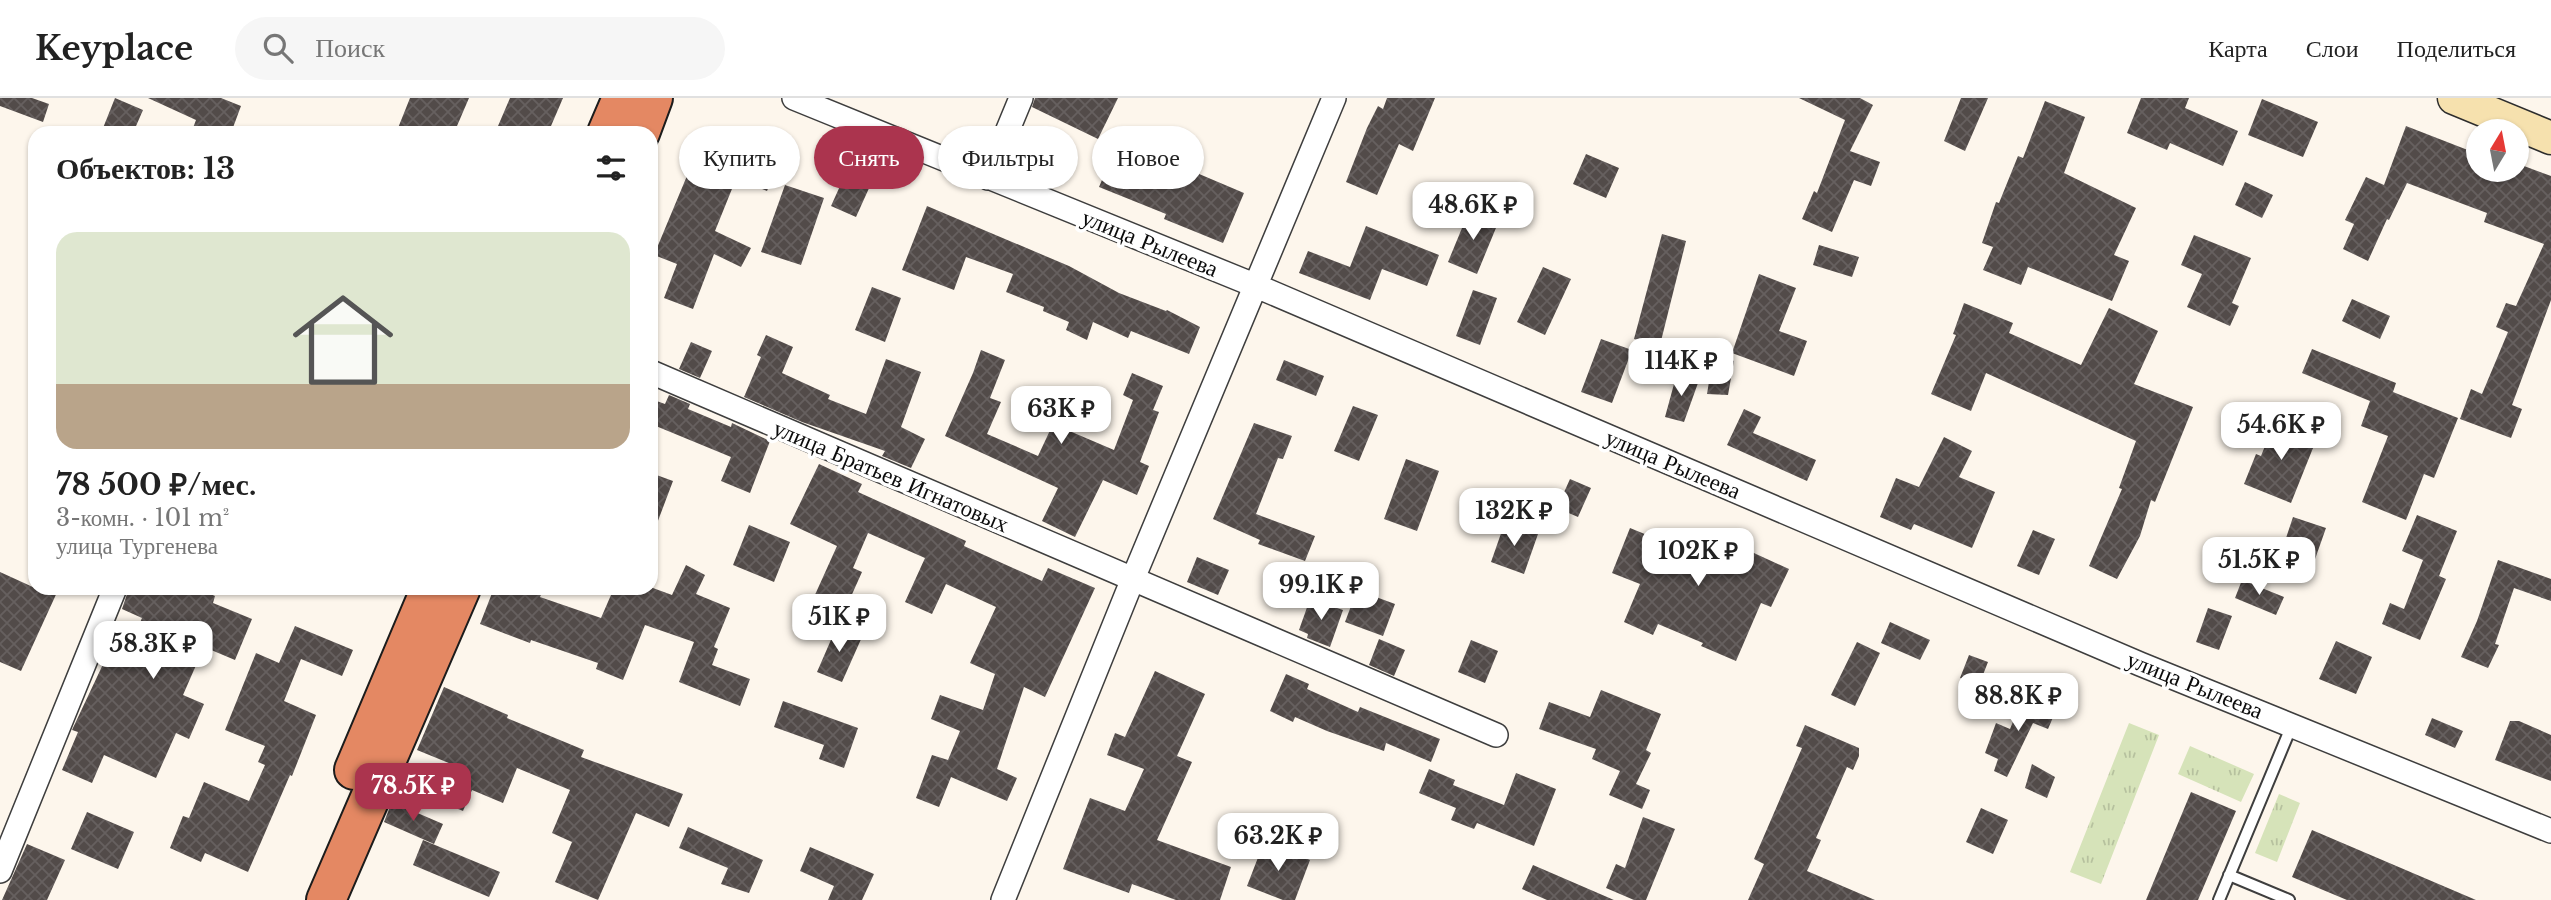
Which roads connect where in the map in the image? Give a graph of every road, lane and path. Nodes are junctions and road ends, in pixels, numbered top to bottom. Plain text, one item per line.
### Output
1 (622, 98) edge
2 (653, 98) edge
3 (794, 98) edge
4 (1021, 98) edge
5 (1334, 98) edge
6 (2454, 98) edge
7 (610, 126) edge
8 (642, 126) edge
9 (1009, 126) edge
10 (2551, 138) edge
11 (938, 157) edge
12 (1015, 189) edge
13 (1254, 285) junction
14 (658, 375) edge
15 (1132, 581) junction
16 (112, 595) edge
17 (428, 595) edge
18 (458, 595) edge
19 (2292, 724) junction
20 (1496, 735) dead end
21 (2551, 831) edge
22 (0, 871) edge
23 (2229, 875) junction
24 (299, 900) edge
25 (326, 900) edge
26 (1003, 900) edge
27 (2219, 900) edge
28 (2289, 900) edge

1 - 7 highway
2 - 8 highway
3 - 11 street, улица Рылеева
4 - 9 street
5 - 13 street
6 - 10 street
12 - 13 street, улица Рылеева
13 - 15 street
13 - 19 street, улица Рылеева
14 - 15 street, улица Братьев Игнатовых
15 - 20 street, улица Братьев Игнатовых
15 - 26 street
16 - 22 street
17 - 24 highway
18 - 25 highway
19 - 21 street, улица Рылеева
19 - 23 lane
23 - 27 lane
23 - 28 lane

